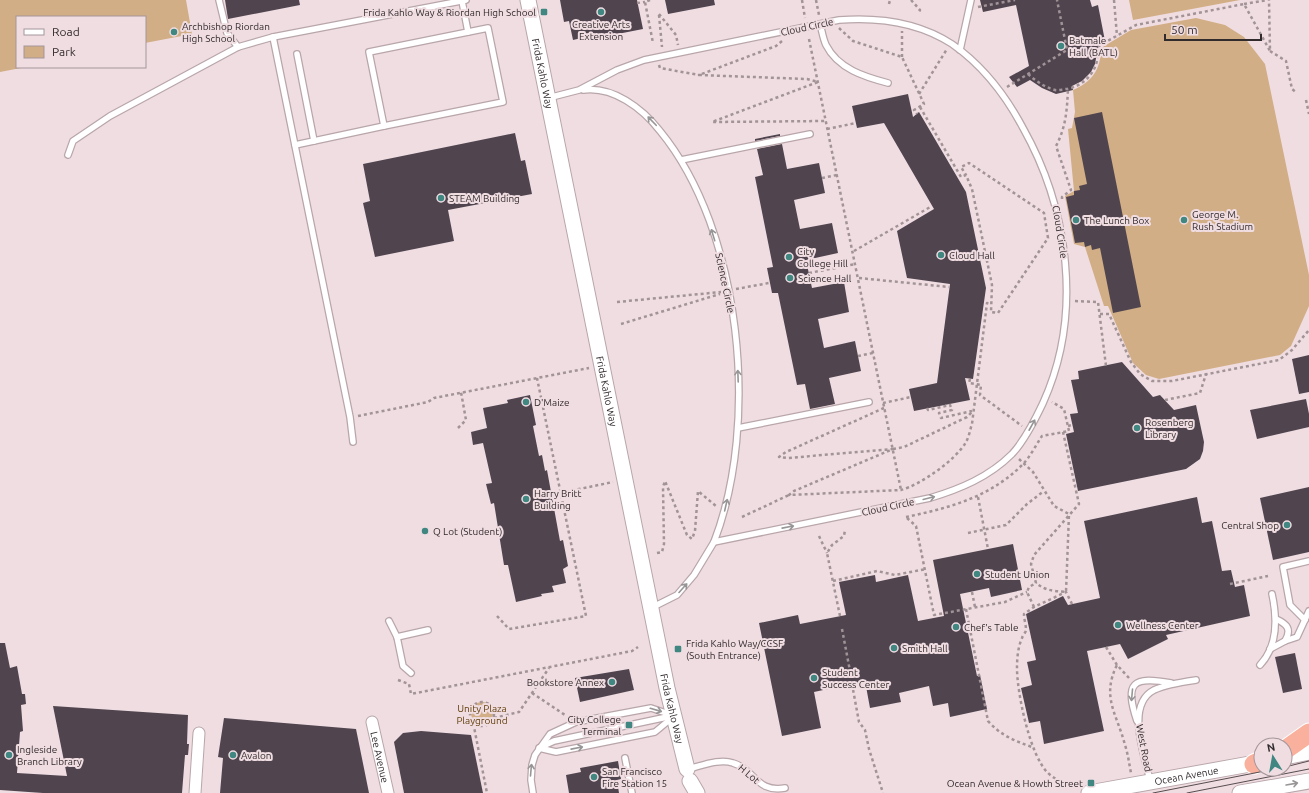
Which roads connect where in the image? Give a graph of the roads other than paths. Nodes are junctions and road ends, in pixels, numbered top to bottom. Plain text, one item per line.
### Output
1 (219, 0) edge
2 (464, 0) edge
3 (528, 0) edge
4 (971, 0) edge
5 (820, 24) junction
6 (468, 32) junction
7 (273, 38) junction
8 (238, 47) junction
9 (960, 50) junction
10 (297, 54) dead end
11 (888, 83) dead end
12 (579, 90) junction
13 (547, 98) junction
14 (384, 126) junction
15 (810, 134) dead end
16 (314, 141) junction
17 (295, 145) junction
18 (68, 155) dead end
19 (681, 160) junction
20 (869, 402) dead end
21 (738, 428) junction
22 (353, 442) dead end
23 (714, 542) junction
24 (1309, 561) edge
25 (1272, 594) dead end
26 (651, 608) junction
27 (1309, 611) edge
28 (1276, 619) junction
29 (1305, 620) junction
30 (389, 621) dead end
31 (428, 630) dead end
32 (397, 637) junction
33 (1285, 641) junction
34 (1270, 649) junction
35 (1260, 665) dead end
36 (411, 673) dead end
37 (1196, 680) dead end
38 (1175, 684) junction
39 (674, 716) junction
40 (372, 722) dead end
41 (1140, 730) junction
42 (199, 733) dead end
43 (1309, 733) edge
44 (1293, 744) edge
45 (539, 748) junction
46 (1309, 752) edge
47 (1293, 755) edge
48 (625, 758) dead end
49 (1253, 764) edge
50 (1309, 781) edge
51 (690, 784) edge
52 (785, 788) dead end
53 (1152, 788) edge
54 (1084, 789) edge
55 (195, 793) edge
56 (388, 793) edge
57 (533, 793) edge
58 (632, 793) edge
59 (1240, 793) edge

1 - 8 lane
2 - 6 lane
2 - 7 lane
3 - 13 street, Frida Kahlo Way
4 - 9 lane
5 - 9 lane, Cloud Circle
5 - 11 lane
5 - 12 lane, Cloud Circle
6 - 14 lane
6 - 14 lane
7 - 8 lane
7 - 17 lane
8 - 18 lane
23 -> 9 lane, Cloud Circle
10 - 16 lane
12 - 13 lane, Cloud Circle
19 -> 12 lane, Science Circle
13 - 26 street, Frida Kahlo Way
14 - 16 lane
15 - 19 lane
16 - 17 lane
17 - 22 lane
21 -> 19 lane, Science Circle
20 - 21 lane
23 -> 21 lane, Science Circle
26 -> 23 lane
24 - 29 lane
25 - 28 lane
26 - 39 street, Frida Kahlo Way
27 - 29 lane
28 - 33 lane
28 - 34 lane
29 - 33 lane
30 - 32 lane
31 - 32 lane
32 - 36 lane
33 - 34 lane
34 - 35 lane
37 - 38 lane, West Road
38 - 41 lane, West Road
38 -> 41 lane
39 - 45 lane
45 -> 39 lane
45 -> 39 lane
39 - 51 street, Frida Kahlo Way
40 - 56 street, Lee Avenue
41 - 53 lane, West Road
42 - 55 street
43 - 44 highway
57 -> 45 lane
46 - 47 street
48 - 58 lane
49 - 53 street, Ocean Avenue
59 -> 50 street
51 - 52 lane, H Lot
53 - 54 street, Ocean Avenue

